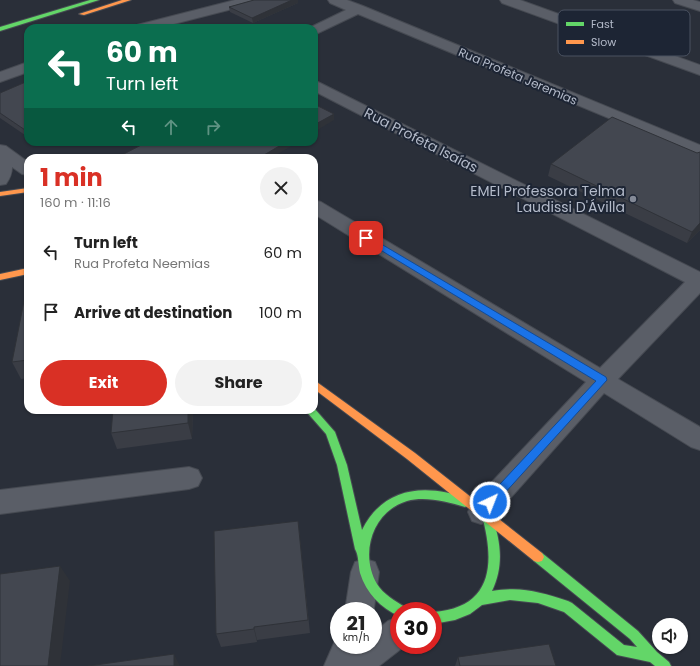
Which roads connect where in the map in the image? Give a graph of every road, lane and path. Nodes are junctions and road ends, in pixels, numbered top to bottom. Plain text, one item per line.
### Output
1 (96, 0) edge
2 (128, 0) edge
3 (251, 0) edge
4 (335, 0) edge
5 (507, 0) edge
6 (680, 0) edge
7 (700, 7) edge
8 (358, 9) junction
9 (76, 16) dead end
10 (179, 18) junction
11 (558, 18) edge
12 (157, 24) edge
13 (192, 24) edge
14 (0, 29) edge
15 (318, 29) edge
16 (661, 56) edge
17 (24, 68) edge
18 (700, 70) edge
19 (0, 77) edge
20 (318, 87) edge
21 (2, 151) edge
22 (700, 151) edge
23 (24, 167) edge
24 (0, 180) edge
25 (24, 191) edge
26 (0, 194) edge
27 (318, 208) edge
28 (24, 272) edge
29 (0, 277) edge
30 (700, 281) edge
31 (602, 380) junction
32 (318, 387) edge
33 (314, 414) edge
34 (700, 440) edge
35 (189, 478) dead end
36 (0, 502) edge
37 (480, 511) junction
38 (363, 563) junction
39 (480, 599) junction
40 (361, 602) edge
41 (390, 604) edge
42 (442, 618) edge
43 (390, 639) edge
44 (345, 654) edge
45 (653, 656) junction
46 (340, 666) edge
47 (354, 666) edge
48 (666, 666) edge

1 - 14 main road
2 - 9 main road
3 - 10 street
4 - 8 street, Rua Profeta Jeremias
5 - 11 street
6 - 7 street
8 - 15 street
8 - 22 street, Rua Profeta Jeremias
10 - 12 street
10 - 13 street
16 - 18 street
17 - 19 street
20 - 30 street, Rua Profeta Isaías
21 - 23 street
21 - 24 street
25 - 26 main road
27 - 31 street
28 - 29 main road
30 - 31 street
31 - 34 street
31 - 37 street
32 - 37 main road
33 - 38 main road
35 - 36 street
37 - 38 main road
37 - 39 main road
37 - 45 main road
38 - 40 street
38 - 41 main road
39 - 42 main road
39 - 45 main road
43 - 47 street
44 - 46 street
45 - 48 main road

